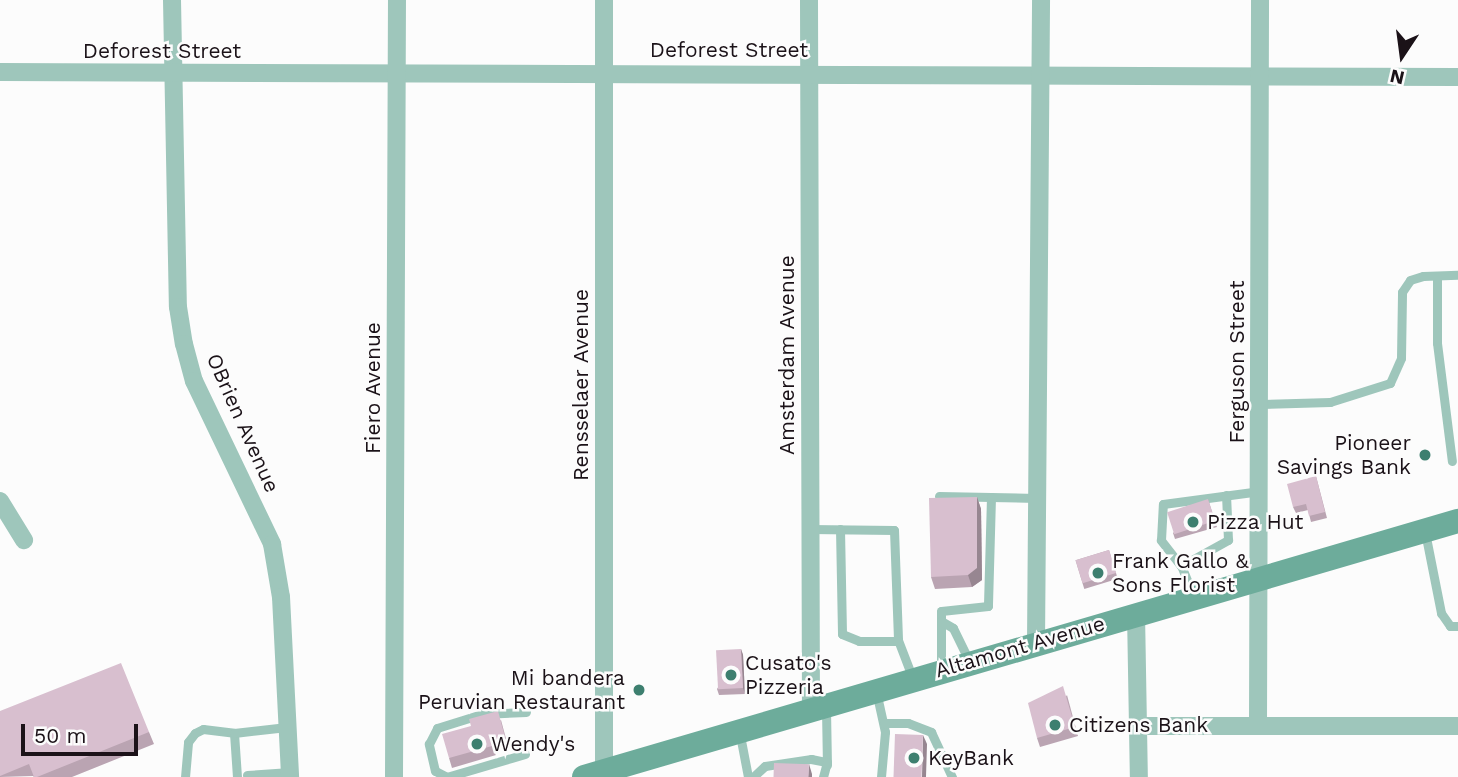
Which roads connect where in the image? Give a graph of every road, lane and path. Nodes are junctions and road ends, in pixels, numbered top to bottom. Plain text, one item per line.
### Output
1 (172, 0) edge
2 (397, 0) edge
3 (604, 0) edge
4 (809, 0) edge
5 (1041, 0) edge
6 (1260, 0) edge
7 (0, 72) edge
8 (809, 72) junction
9 (174, 74) junction
10 (397, 74) junction
11 (604, 74) junction
12 (1260, 75) junction
13 (1040, 76) junction
14 (1458, 77) edge
15 (1458, 275) edge
16 (1437, 276) junction
17 (1260, 404) junction
18 (1458, 407) edge
19 (1447, 408) junction
20 (1452, 461) dead end
21 (1260, 491) junction
22 (1226, 495) junction
23 (939, 496) edge
24 (991, 497) junction
25 (1037, 498) junction
26 (0, 502) edge
27 (1458, 521) edge
28 (810, 529) junction
29 (840, 529) junction
30 (1424, 531) junction
31 (24, 540) dead end
32 (1181, 566) junction
33 (1258, 578) junction
34 (1194, 596) junction
35 (1136, 614) junction
36 (941, 621) junction
37 (1458, 626) edge
38 (898, 641) junction
39 (1036, 643) junction
40 (969, 662) junction
41 (941, 670) junction
42 (913, 679) junction
43 (876, 690) junction
44 (818, 707) junction
45 (526, 712) dead end
46 (884, 723) junction
47 (1258, 725) junction
48 (1140, 726) junction
49 (1458, 726) edge
50 (287, 727) junction
51 (739, 730) junction
52 (234, 733) junction
53 (525, 754) dead end
54 (939, 756) junction
55 (827, 762) junction
56 (594, 774) edge
57 (247, 775) dead end
58 (290, 775) edge
59 (186, 777) edge
60 (237, 777) edge
61 (394, 777) edge
62 (748, 777) edge
63 (753, 777) edge
64 (825, 777) edge
65 (881, 777) edge
66 (941, 777) edge
67 (951, 777) edge
68 (1139, 777) edge

1 - 9 street, OBrien Avenue
2 - 10 street, Fiero Avenue
3 - 11 street, Rensselaer Avenue
4 - 8 street, Amsterdam Avenue
5 - 13 street
6 - 12 street, Ferguson Street
7 - 9 street, Deforest Street
8 - 11 street, Deforest Street
8 - 13 street, Deforest Street
8 - 28 street, Amsterdam Avenue
9 - 10 street, Deforest Street
9 - 50 street, OBrien Avenue
10 - 11 street, Deforest Street
10 - 61 street, Fiero Avenue
11 - 56 street, Rensselaer Avenue
12 - 13 street, Deforest Street
12 - 14 street, Deforest Street
12 - 17 street, Ferguson Street
13 - 25 street
15 - 16 lane
16 - 17 lane
16 - 19 lane
17 - 21 street, Ferguson Street
18 - 19 lane
19 - 20 lane
21 - 22 lane
21 - 33 street, Ferguson Street
22 - 32 lane
22 - 32 lane
23 - 24 lane
24 - 25 lane
24 - 36 lane
25 - 39 street
26 - 31 street
27 - 30 main road, Altamont Avenue
28 - 29 lane
28 - 44 street, Amsterdam Avenue
29 - 38 lane
29 - 38 lane
30 - 33 main road, Altamont Avenue
30 - 37 lane
32 - 34 lane
33 - 34 main road, Altamont Avenue
33 - 47 street, Ferguson Street
34 - 35 main road, Altamont Avenue
35 - 39 main road, Altamont Avenue
35 - 48 street
36 - 40 lane
36 - 41 lane
38 - 42 lane
39 - 40 main road, Altamont Avenue
40 - 41 main road, Altamont Avenue
41 - 42 main road, Altamont Avenue
42 - 43 main road, Altamont Avenue
43 - 44 main road, Altamont Avenue
43 - 46 lane
44 - 51 main road, Altamont Avenue
44 - 55 lane
45 - 53 lane
46 - 54 lane
46 - 65 lane
47 - 48 street
47 - 49 street
48 - 68 street
50 - 52 lane
50 - 58 street, OBrien Avenue
51 - 56 main road, Altamont Avenue
51 - 62 lane
52 - 59 lane
52 - 60 lane
54 - 66 lane
54 - 67 lane
55 - 63 lane
55 - 64 lane
57 - 58 lane

